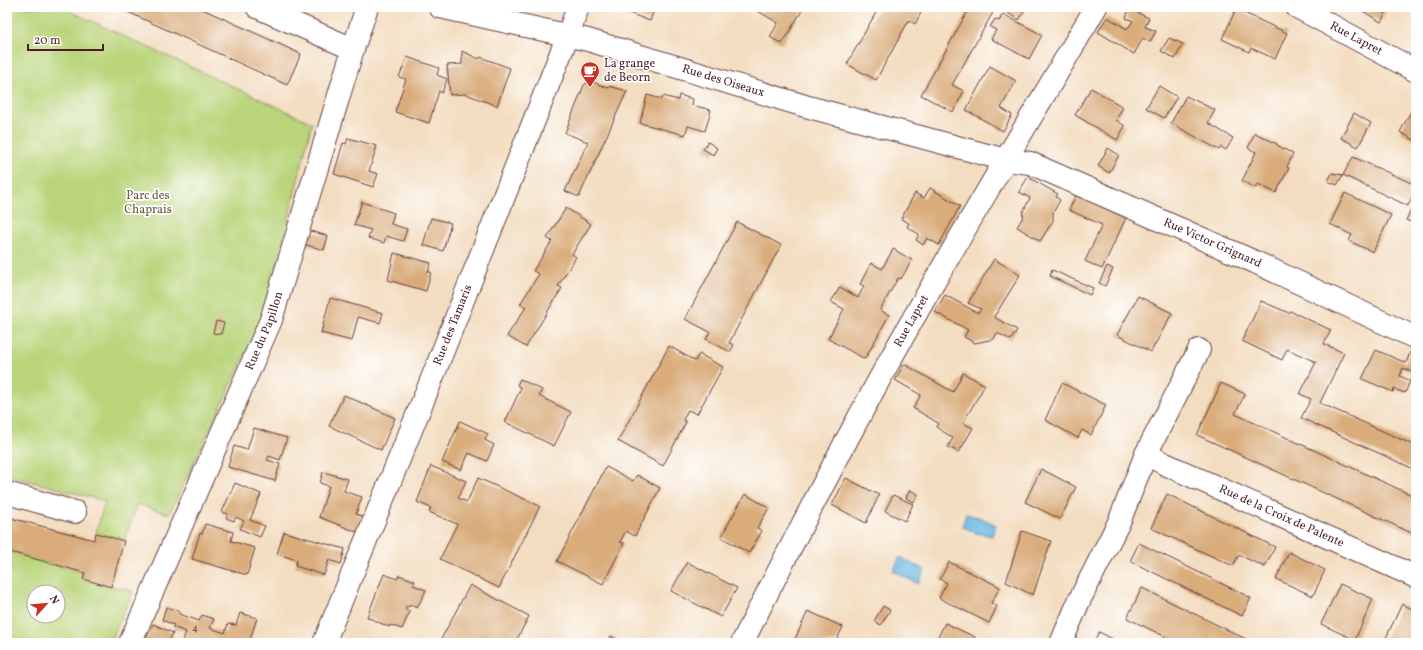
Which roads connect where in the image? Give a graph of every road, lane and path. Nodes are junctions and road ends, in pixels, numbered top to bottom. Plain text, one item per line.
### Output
1 (257, 7) edge
2 (367, 7) edge
3 (440, 7) edge
4 (578, 7) edge
5 (1096, 7) edge
6 (1297, 7) edge
7 (568, 35) junction
8 (353, 49) junction
9 (1416, 71) edge
10 (1006, 160) junction
11 (1416, 338) edge
12 (1199, 350) dead end
13 (1146, 454) junction
14 (7, 493) edge
15 (75, 512) dead end
16 (1416, 578) edge
17 (130, 643) edge
18 (324, 643) edge
19 (742, 643) edge
20 (1061, 643) edge

1 - 8 street
2 - 8 street, Rue du Papillon
3 - 7 street, Rue des Oiseaux
4 - 7 street, Rue des Tamaris
5 - 10 street, Rue Lapret
6 - 9 street, Rue Lapret
7 - 10 street, Rue des Oiseaux
7 - 18 street, Rue des Tamaris
8 - 17 street, Rue du Papillon
10 - 11 street, Rue Victor Grignard
10 - 19 street, Rue Lapret
12 - 13 street
13 - 16 street, Rue de la Croix de Palente
13 - 20 street
14 - 15 street

